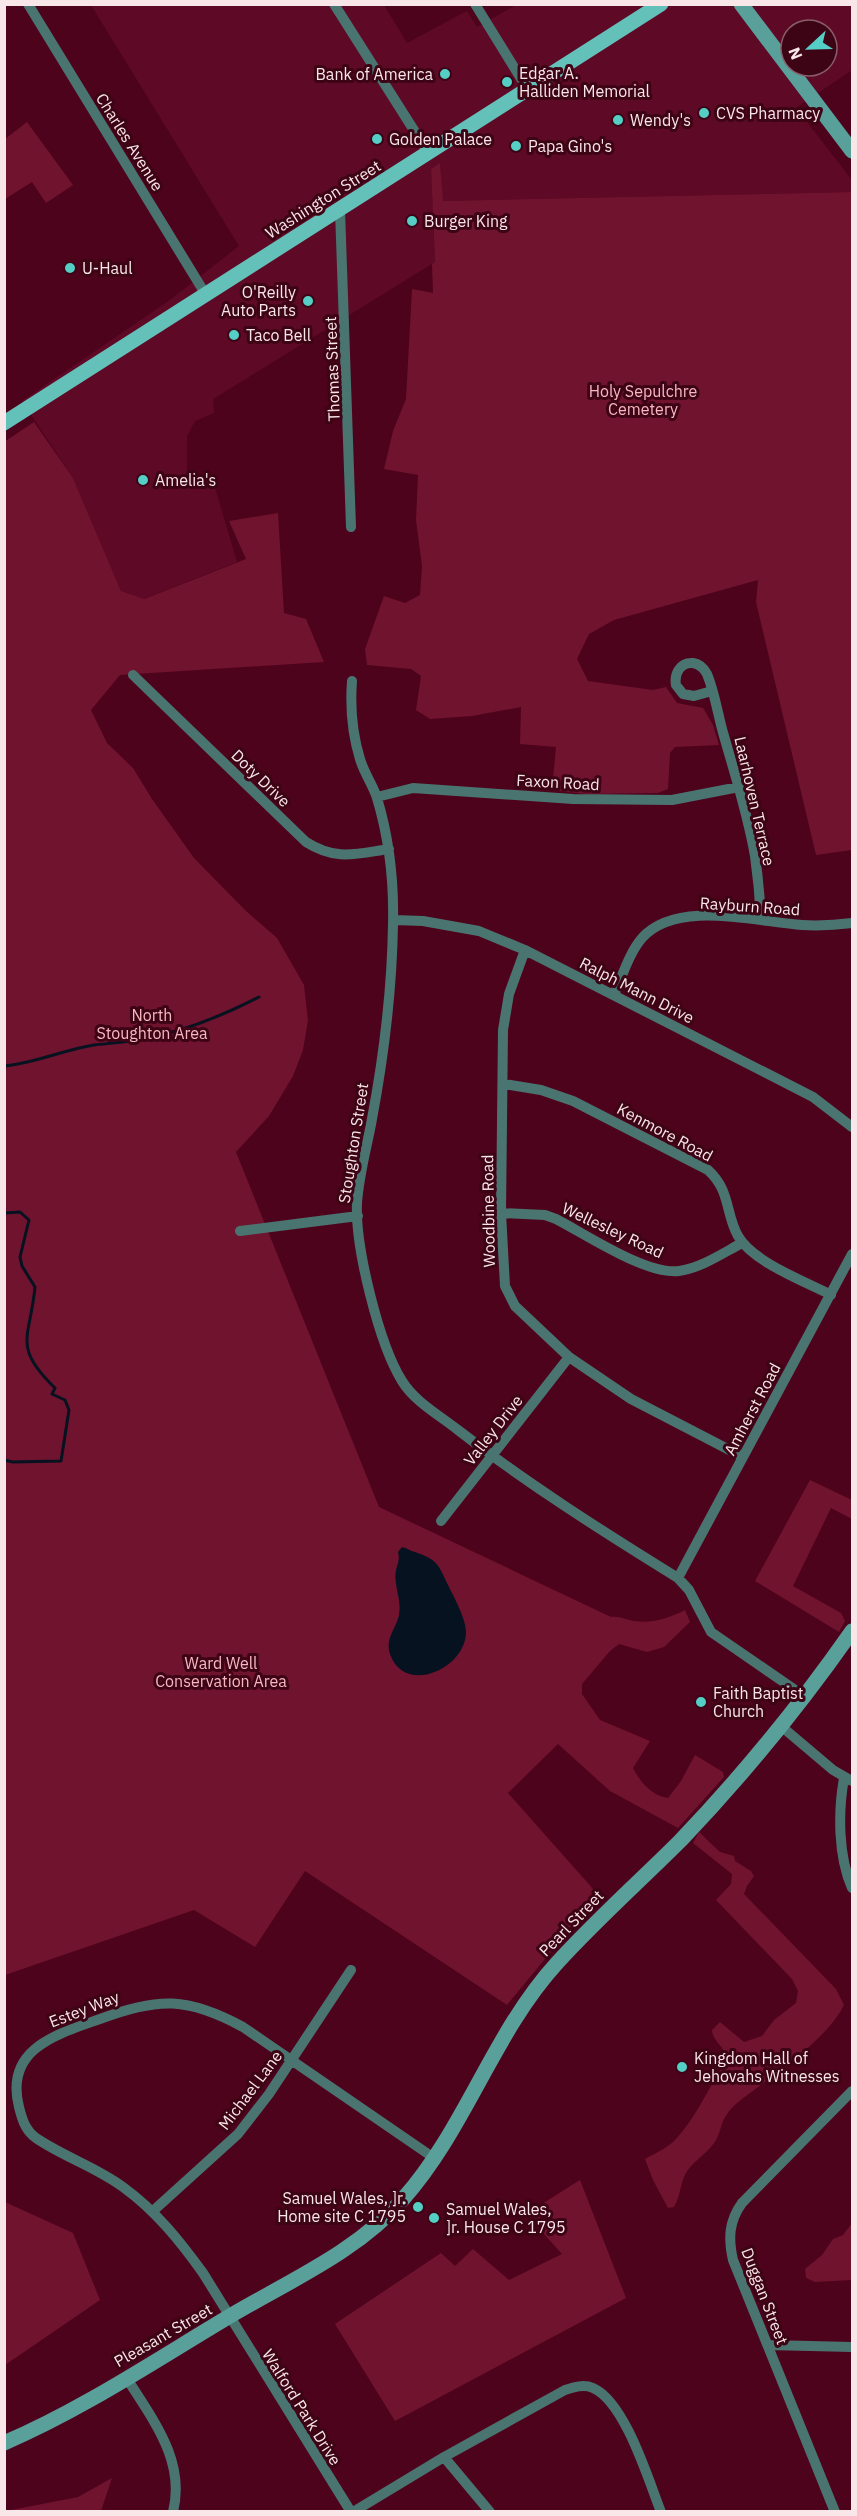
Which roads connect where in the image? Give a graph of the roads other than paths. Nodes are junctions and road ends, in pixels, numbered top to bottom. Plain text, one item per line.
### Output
1 (28, 4) edge
2 (334, 4) edge
3 (475, 4) edge
4 (661, 4) edge
5 (741, 4) edge
6 (528, 90) junction
7 (852, 151) edge
8 (429, 154) junction
9 (340, 210) junction
10 (206, 295) junction
11 (4, 423) edge
12 (351, 527) dead end
13 (133, 675) dead end
14 (352, 681) dead end
15 (712, 691) dead end
16 (739, 787) junction
17 (377, 797) junction
18 (388, 849) junction
19 (394, 920) junction
20 (761, 920) junction
21 (852, 923) edge
22 (525, 950) junction
23 (614, 995) junction
24 (504, 1084) junction
25 (852, 1127) edge
26 (501, 1213) junction
27 (358, 1216) junction
28 (240, 1231) dead end
29 (742, 1243) junction
30 (852, 1254) edge
31 (831, 1295) junction
32 (568, 1357) junction
33 (492, 1456) junction
34 (743, 1457) junction
35 (441, 1521) dead end
36 (678, 1578) junction
37 (852, 1631) edge
38 (804, 1696) junction
39 (781, 1726) junction
40 (848, 1779) edge
41 (852, 1888) edge
42 (351, 1970) dead end
43 (291, 2060) junction
44 (852, 2091) edge
45 (434, 2158) junction
46 (153, 2211) junction
47 (337, 2253) joint
48 (230, 2316) junction
49 (768, 2345) junction
50 (852, 2348) edge
51 (126, 2377) junction
52 (4, 2443) edge
53 (444, 2457) junction
54 (173, 2511) edge
55 (352, 2511) edge
56 (490, 2511) edge
57 (661, 2511) edge
58 (836, 2511) edge

1 - 10 street, Charles Avenue
2 - 8 street
3 - 6 street
4 - 6 main road, Washington Street
5 - 7 main road
6 - 8 main road, Washington Street
8 - 9 main road, Washington Street
9 - 10 main road, Washington Street
9 - 12 street, Thomas Street
10 - 11 main road, Washington Street
13 - 18 street, Doty Drive
14 - 17 street, Stoughton Street
15 - 16 street, Laarhoven Terrace
16 - 17 street, Faxon Road
16 - 20 street, Laarhoven Terrace
17 - 18 street, Stoughton Street
18 - 19 street, Stoughton Street
19 - 22 street, Ralph Mann Drive
19 - 27 street, Stoughton Street
20 - 21 street, Rayburn Road
20 - 23 street, Rayburn Road
22 - 23 street, Ralph Mann Drive
22 - 24 street, Woodbine Road
23 - 25 street, Ralph Mann Drive
24 - 26 street, Woodbine Road
24 - 29 street, Kenmore Road
26 - 29 street, Wellesley Road
26 - 32 street, Woodbine Road
27 - 28 street
27 - 33 street, Stoughton Street
29 - 31 street
30 - 31 street, Amherst Road
31 - 34 street, Amherst Road
32 - 33 street, Valley Drive
32 - 34 street, Woodbine Road
33 - 35 street, Valley Drive
33 - 36 street, Stoughton Street
34 - 36 street, Amherst Road
36 - 38 street, Stoughton Street
37 - 38 main road, Pearl Street
38 - 39 main road, Pearl Street
39 - 40 street
39 - 45 main road, Pearl Street
40 - 41 street
42 - 43 street, Michael Lane
43 - 45 street, Estey Way
43 - 46 street, Michael Lane
43 - 46 street, Estey Way
44 - 49 street, Duggan Street
45 - 47 main road, Pearl Street
46 - 48 street, Estey Way
47 - 48 main road, Pleasant Street
48 - 51 main road, Pleasant Street
48 - 55 street, Walford Park Drive
49 - 50 street
49 - 58 street, Duggan Street
51 - 52 main road, Pleasant Street
51 - 54 street
53 - 55 street
53 - 56 street
53 - 57 street

